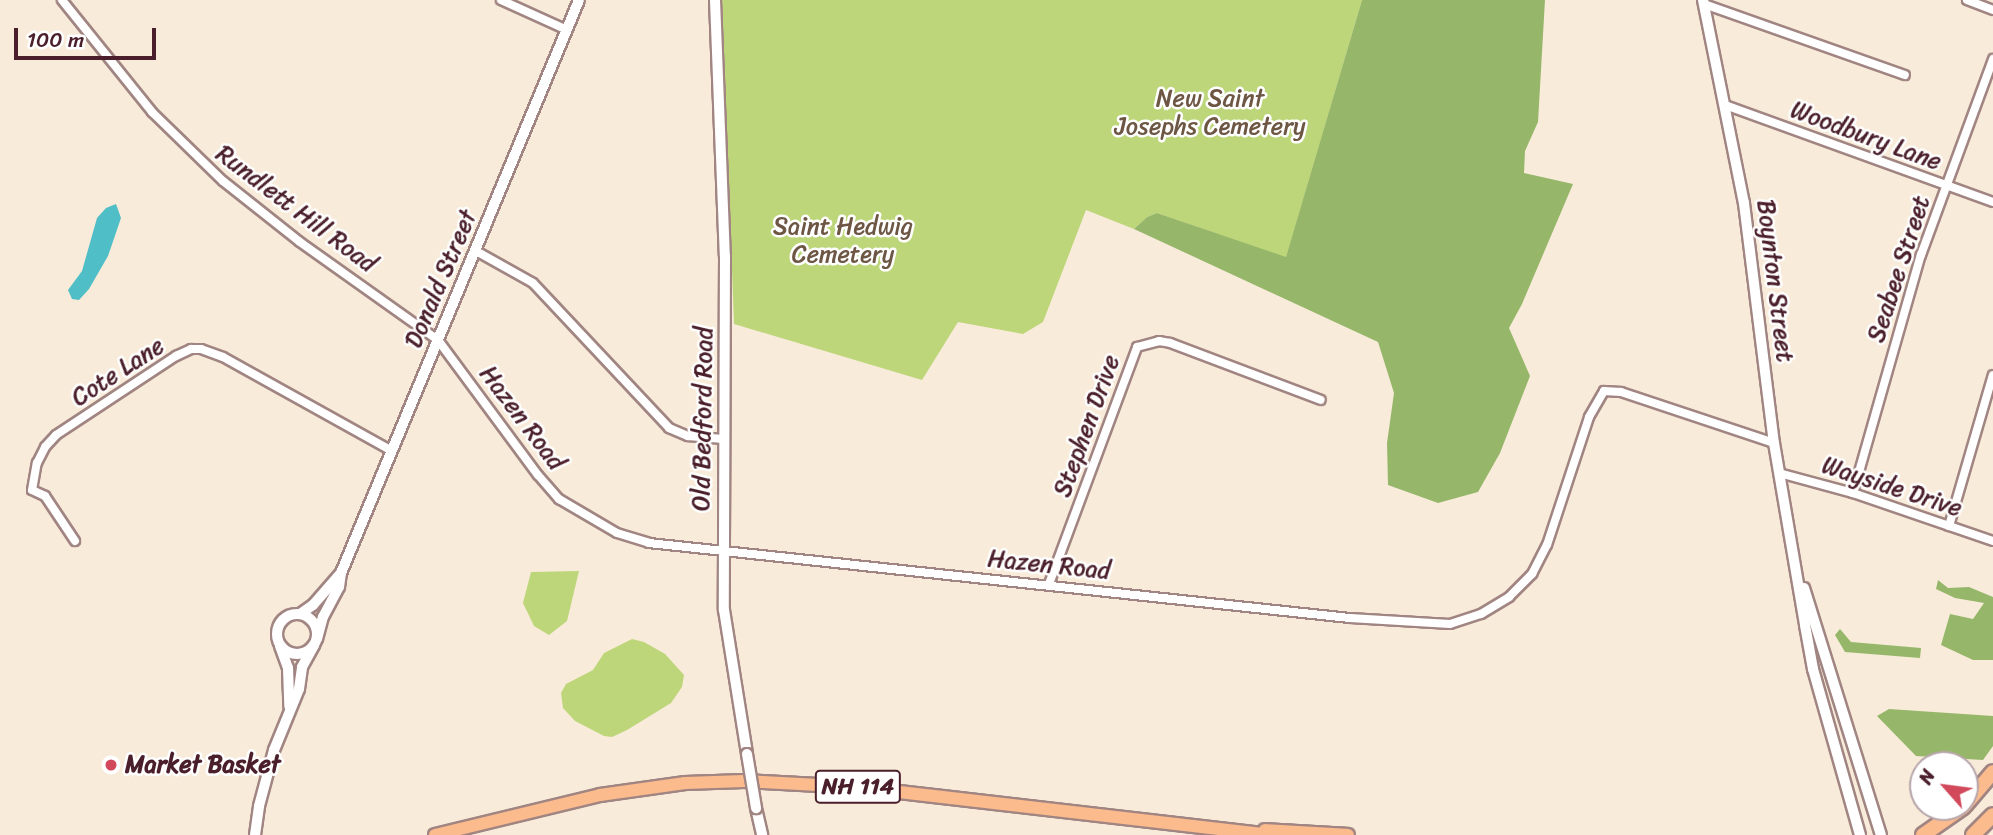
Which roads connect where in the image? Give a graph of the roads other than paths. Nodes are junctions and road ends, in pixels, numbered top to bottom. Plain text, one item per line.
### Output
1 (62, 0) edge
2 (501, 0) edge
3 (579, 0) edge
4 (715, 0) edge
5 (1967, 0) edge
6 (1703, 2) edge
7 (1993, 10) edge
8 (567, 30) junction
9 (1993, 59) edge
10 (1905, 75) dead end
11 (1725, 105) junction
12 (1946, 186) junction
13 (1993, 202) edge
14 (476, 251) junction
15 (438, 340) junction
16 (1993, 375) edge
17 (1321, 400) dead end
18 (723, 439) junction
19 (1774, 443) junction
20 (392, 451) junction
21 (1779, 472) junction
22 (1853, 493) junction
23 (1949, 526) junction
24 (75, 541) dead end
25 (1993, 541) edge
26 (722, 550) junction
27 (1797, 568) junction
28 (341, 573) junction
29 (1049, 584) junction
30 (300, 614) junction
31 (315, 642) junction
32 (279, 644) junction
33 (288, 713) junction
34 (1993, 772) edge
35 (1979, 788) edge
36 (1993, 815) edge
37 (1943, 821) edge
38 (1251, 831) junction
39 (255, 835) edge
40 (435, 835) edge
41 (762, 835) edge
42 (1273, 835) edge
43 (1348, 835) edge
44 (1860, 835) edge
45 (1881, 835) edge
46 (1923, 835) edge
47 (1973, 835) edge

1 - 15 street, Rundlett Hill Road
2 - 8 street
3 - 8 street, Donald Street
4 - 18 street, Old Bedford Road
5 - 7 street
6 - 10 street
6 - 11 street, Boynton Street
8 - 14 street, Donald Street
9 - 12 street, Seabee Street
11 - 12 street, Woodbury Lane
11 - 19 street, Boynton Street
12 - 13 street, Woodbury Lane
12 - 22 street, Seabee Street
14 - 15 street, Donald Street
14 - 18 street
15 - 20 street, Donald Street
15 - 26 street, Hazen Road
16 - 23 street
17 - 29 street, Stephen Drive
18 - 26 street, Old Bedford Road
19 - 21 street, Boynton Street
19 - 29 street, Hazen Road
20 - 24 street, Cote Lane
20 - 28 street, Donald Street
21 - 22 street, Wayside Drive
21 - 27 street, Boynton Street
22 - 23 street, Wayside Drive
23 - 25 street, Wayside Drive
26 - 29 street, Hazen Road
26 - 41 street, Old Bedford Road, bridge
27 - 44 street, Boynton Street
27 - 45 street, Boynton Street
28 - 30 street, Donald Street
28 - 31 street, Donald Street
30 - 31 street
30 - 32 street, Donald Street
31 - 32 street
31 - 33 street, Donald Street
32 - 33 street, Donald Street
33 - 39 street, Donald Street
34 - 35 highway
36 - 47 highway
37 - 46 highway
38 - 40 main road, NH 114
38 - 42 main road, NH 114
38 - 43 main road, NH 114

